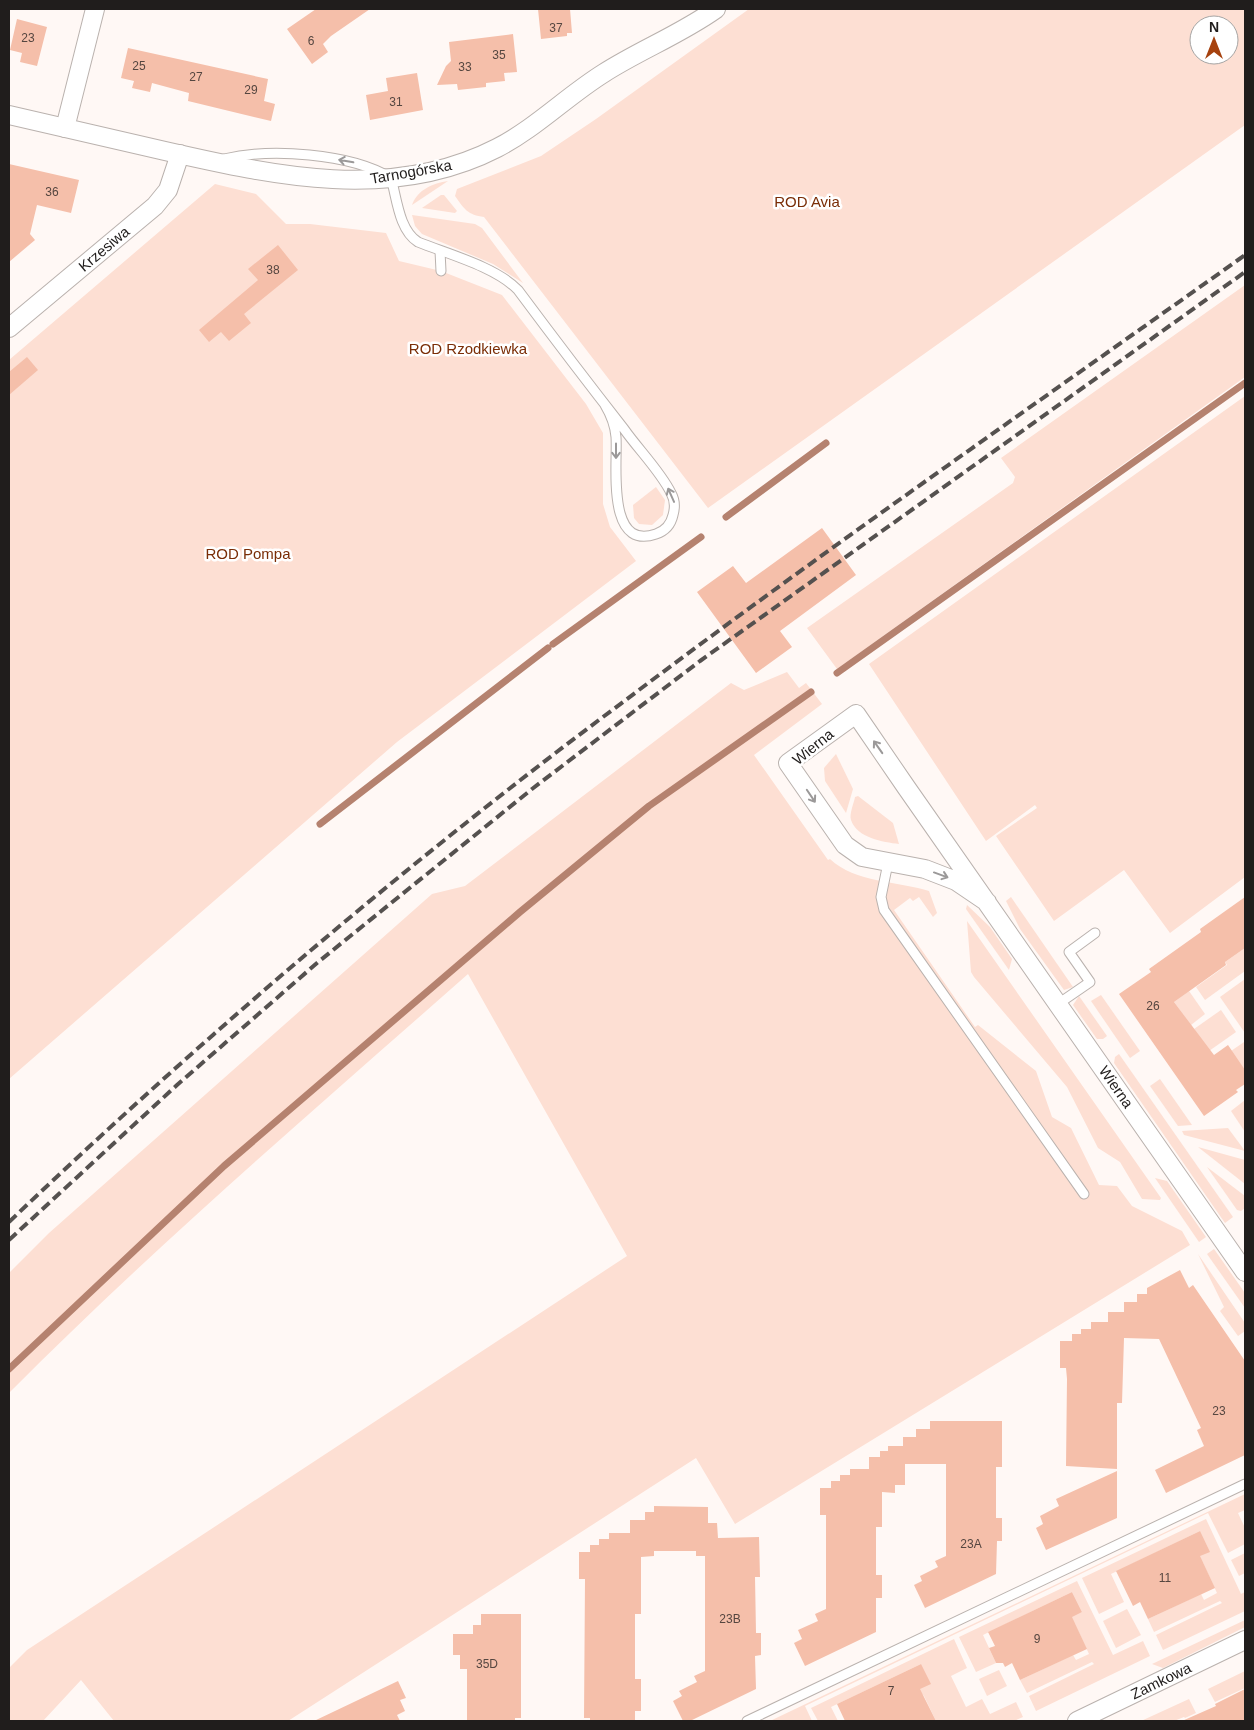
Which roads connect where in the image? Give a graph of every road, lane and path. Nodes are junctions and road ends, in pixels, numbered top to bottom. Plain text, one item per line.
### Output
1 (95, 9) edge
2 (716, 9) edge
3 (9, 115) edge
4 (65, 128) junction
5 (180, 154) junction
6 (391, 178) junction
7 (440, 251) junction
8 (441, 271) dead end
9 (9, 328) edge
10 (605, 405) junction
11 (888, 863) junction
12 (987, 902) junction
13 (1095, 933) dead end
14 (1058, 1004) junction
15 (1084, 1194) dead end
16 (1245, 1272) edge
17 (1245, 1484) edge
18 (1245, 1640) edge
19 (748, 1721) edge
20 (1077, 1721) edge

1 - 4 street
2 - 6 street, Tarnogórska
3 - 4 street, Tarnogórska
4 - 5 street, Tarnogórska
5 - 6 street, Tarnogórska
5 - 9 street, Krzesiwa
6 - 7 lane
7 - 8 lane
7 - 10 lane
10 -> 10 lane
11 -> 12 street, Wierna
12 -> 11 street, Wierna
11 - 15 lane
12 - 14 street, Wierna
13 - 14 lane
14 - 16 street, Wierna
17 - 19 lane
18 - 20 street, Zamkowa

